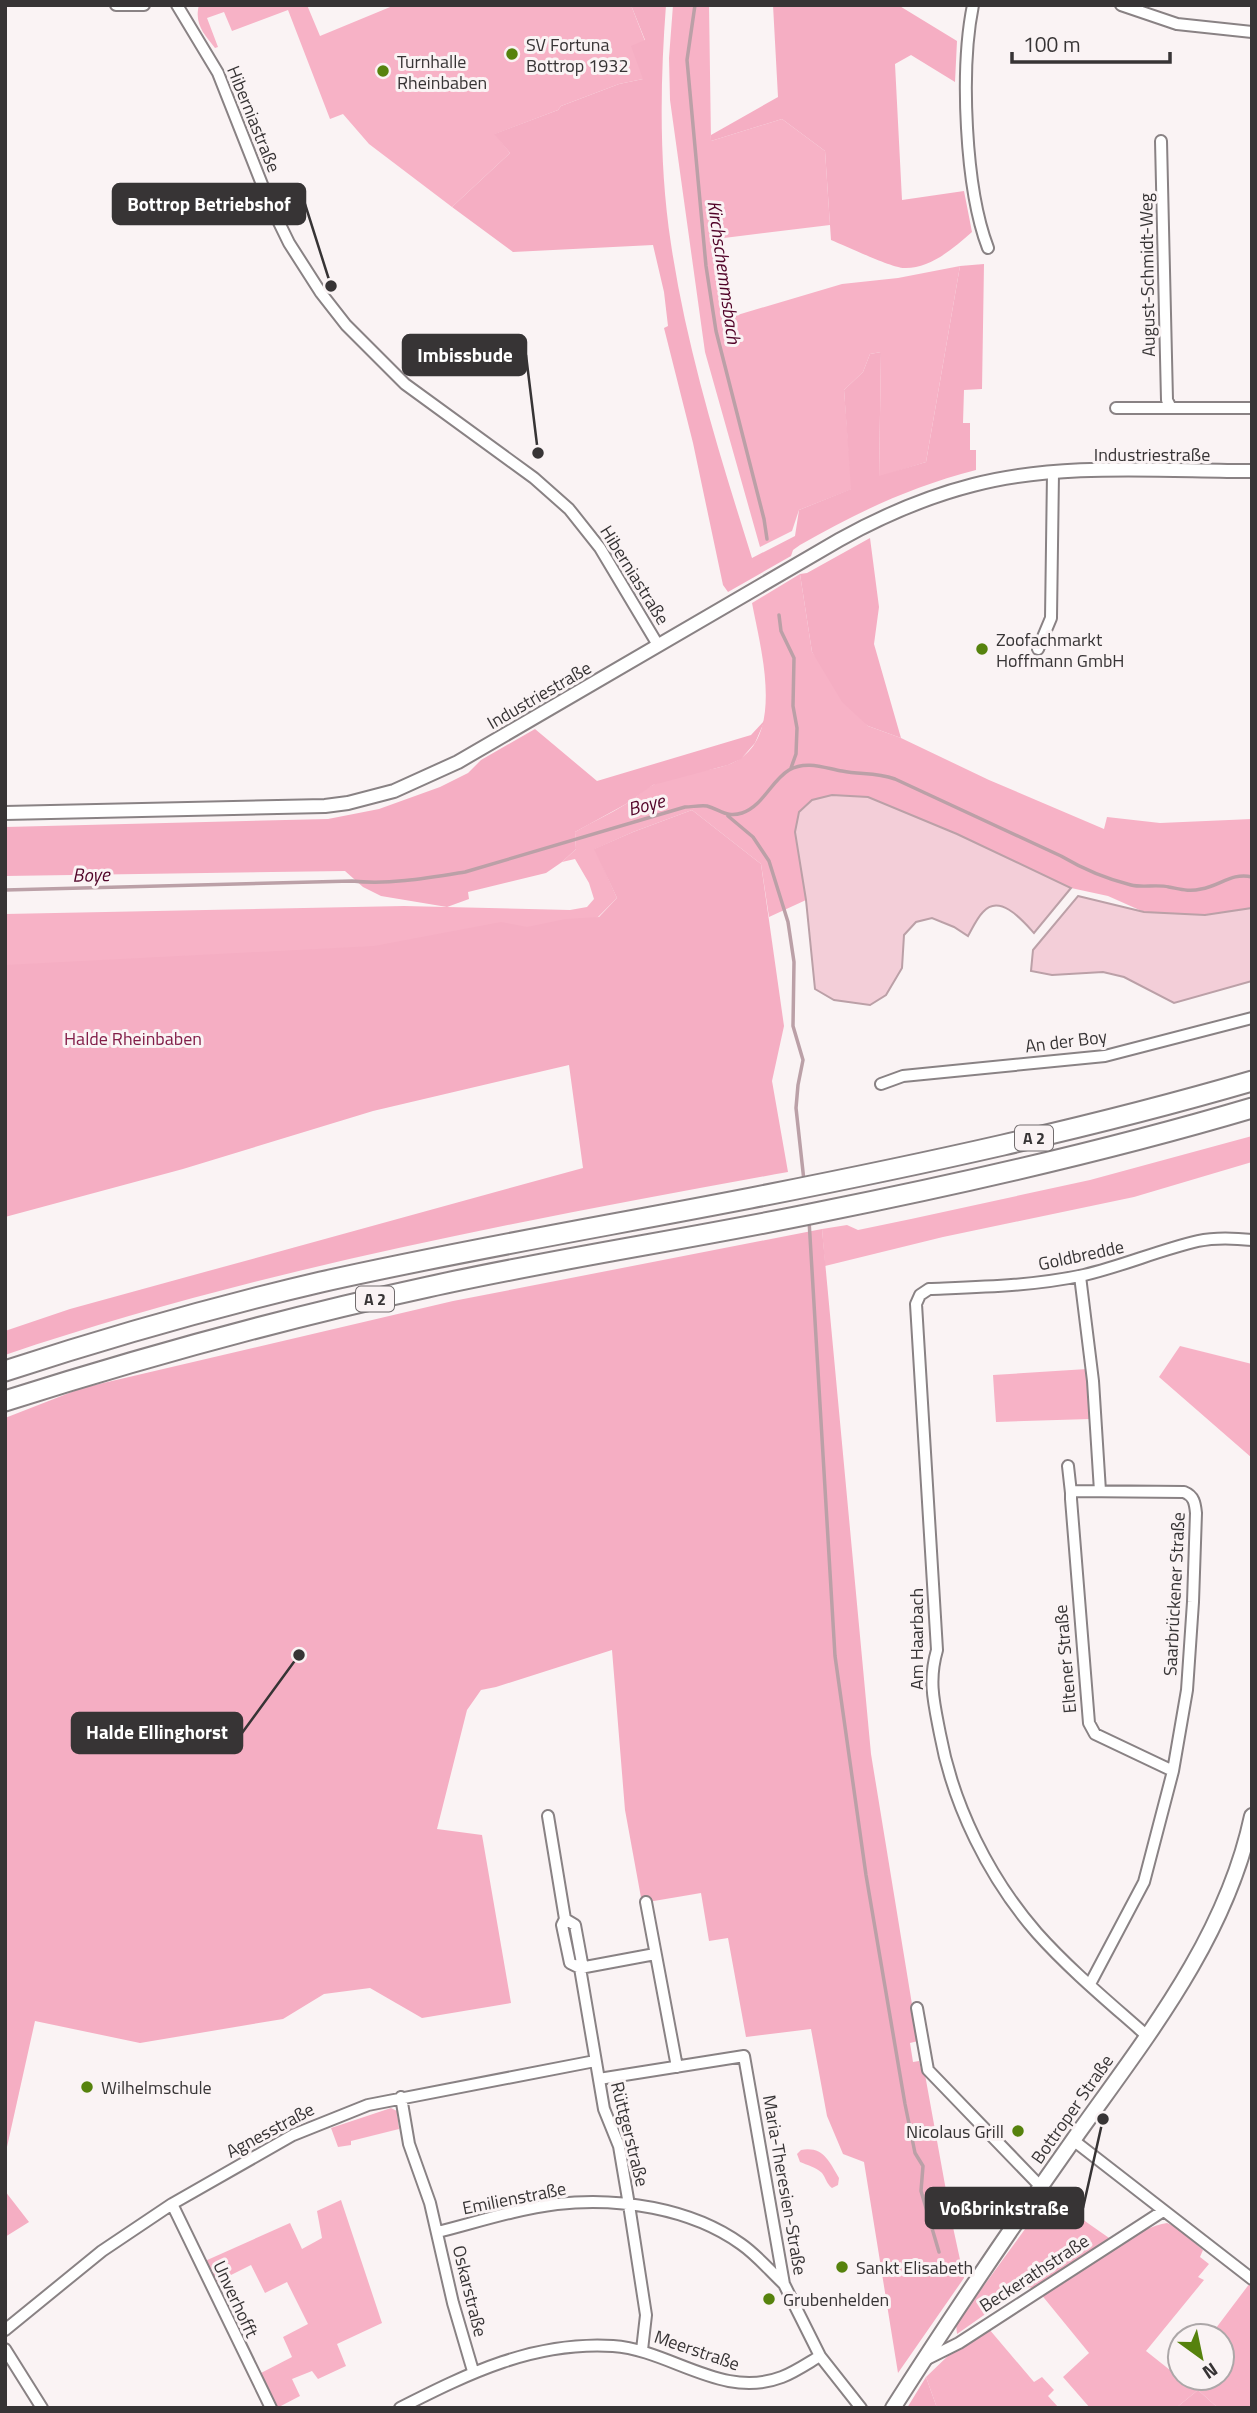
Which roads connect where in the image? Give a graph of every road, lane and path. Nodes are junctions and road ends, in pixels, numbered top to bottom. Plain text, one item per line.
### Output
1 (116, 5) edge
2 (144, 5) edge
3 (177, 5) edge
4 (973, 5) edge
5 (1121, 5) edge
6 (1252, 32) edge
7 (1161, 141) dead end
8 (988, 248) dead end
9 (1116, 408) dead end
10 (1171, 408) junction
11 (1252, 408) edge
12 (1252, 471) edge
13 (1053, 473) junction
14 (658, 645) junction
15 (1038, 649) dead end
16 (5, 813) edge
17 (1252, 1018) edge
18 (1252, 1081) edge
19 (881, 1084) dead end
20 (1252, 1108) edge
21 (1252, 1240) edge
22 (1080, 1276) junction
23 (918, 1298) joint
24 (5, 1371) edge
25 (5, 1401) edge
26 (1068, 1466) dead end
27 (1100, 1490) junction
28 (1071, 1493) junction
29 (1173, 1770) junction
30 (548, 1816) dead end
31 (1252, 1816) edge
32 (646, 1902) dead end
33 (655, 1954) junction
34 (580, 1968) junction
35 (1090, 1984) junction
36 (917, 2008) dead end
37 (1146, 2035) junction
38 (595, 2061) junction
39 (677, 2067) junction
40 (598, 2079) junction
41 (401, 2097) junction
42 (1073, 2140) junction
43 (1041, 2187) junction
44 (172, 2204) junction
45 (629, 2205) junction
46 (1163, 2211) junction
47 (438, 2232) junction
48 (1252, 2279) edge
49 (784, 2284) junction
50 (5, 2330) edge
51 (5, 2349) edge
52 (642, 2350) junction
53 (820, 2357) junction
54 (923, 2361) junction
55 (473, 2371) junction
56 (42, 2408) edge
57 (271, 2408) edge
58 (400, 2408) edge
59 (862, 2408) edge
60 (893, 2408) edge

1 - 2 street
3 - 14 street, Hiberniastraße
4 - 8 street
5 - 6 street
7 - 10 street, August-Schmidt-Weg
9 - 10 street
10 - 11 street
12 - 13 street, Industriestraße
13 - 14 street, Industriestraße
13 - 15 street
14 - 16 street, Industriestraße
17 - 19 street, An der Boy
18 - 24 highway, A 2
20 - 25 highway, A 2
21 - 22 street, Goldbredde
22 - 23 street, Goldbredde
22 - 27 street
23 - 35 street, Am Haarbach
26 - 28 street, Eltener Straße
27 - 28 street
27 - 29 street, Saarbrückener Straße
28 - 29 street, Eltener Straße
29 - 35 street, Saarbrückener Straße
30 - 34 street, Rüttgerstraße
31 - 37 main road, Bottroper Straße
32 - 33 street
33 - 34 street
33 - 39 street
34 - 38 street, Rüttgerstraße
35 - 37 street, Am Haarbach
36 - 43 street
37 - 42 main road, Bottroper Straße
38 - 40 street, Rüttgerstraße
38 - 41 street, Agnesstraße
39 - 40 street, Maria-Theresien-Straße
39 - 49 street, Maria-Theresien-Straße
40 - 45 street, Rüttgerstraße
41 - 44 street, Agnesstraße
41 - 47 street, Oskarstraße
42 - 43 main road, Bottroper Straße
42 - 46 street
43 - 54 main road, Bottroper Straße
44 - 50 street, Agnesstraße
44 - 57 street, Unverhofft
45 - 47 street, Emilienstraße
45 - 49 street, Emilienstraße
45 - 52 street, Rüttgerstraße
46 - 48 street
46 - 54 street, Beckerathstraße
47 - 55 street, Oskarstraße
49 - 53 street, Maria-Theresien-Straße
51 - 56 street
52 - 53 street, Meerstraße
52 - 55 street, Meerstraße
53 - 59 street, Maria-Theresien-Straße
54 - 60 main road, Bottroper Straße
55 - 58 street, Meerstraße

